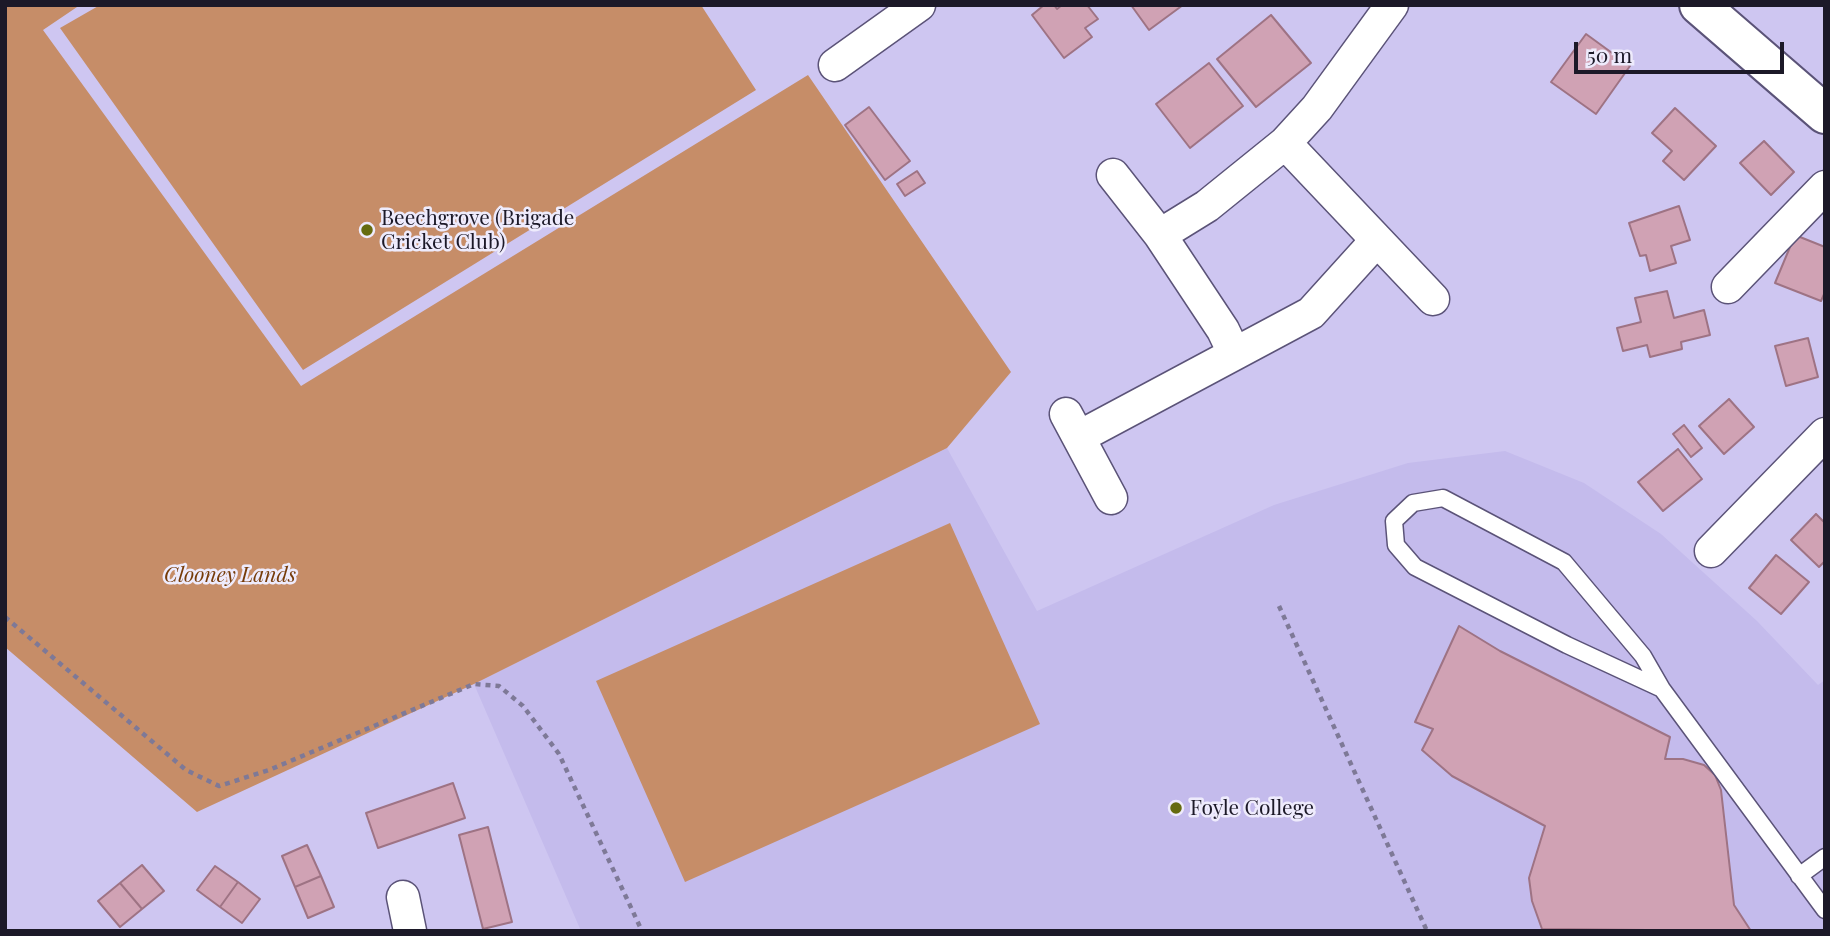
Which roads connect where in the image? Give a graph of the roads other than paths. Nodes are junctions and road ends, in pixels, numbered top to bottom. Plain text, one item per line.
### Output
1 (919, 5) edge
2 (1392, 5) edge
3 (1699, 5) edge
4 (835, 65) dead end
5 (1825, 114) edge
6 (1285, 143) junction
7 (1113, 175) dead end
8 (1825, 187) edge
9 (1160, 235) junction
10 (1377, 240) junction
11 (1728, 287) dead end
12 (1433, 299) dead end
13 (1234, 353) junction
14 (1825, 434) edge
15 (1111, 498) dead end
16 (1711, 551) dead end
17 (1662, 689) junction
18 (1825, 858) edge
19 (1799, 876) junction
20 (403, 897) dead end
21 (1825, 910) edge
22 (410, 931) edge

1 - 4 street
2 - 6 street
3 - 5 highway
6 - 9 street
6 - 10 street
7 - 9 street
8 - 11 street
9 - 13 street
10 - 12 street
10 - 13 street
13 - 15 street
14 - 16 street
17 - 17 lane
17 - 19 lane
18 - 19 lane
19 - 21 lane
20 - 22 street

